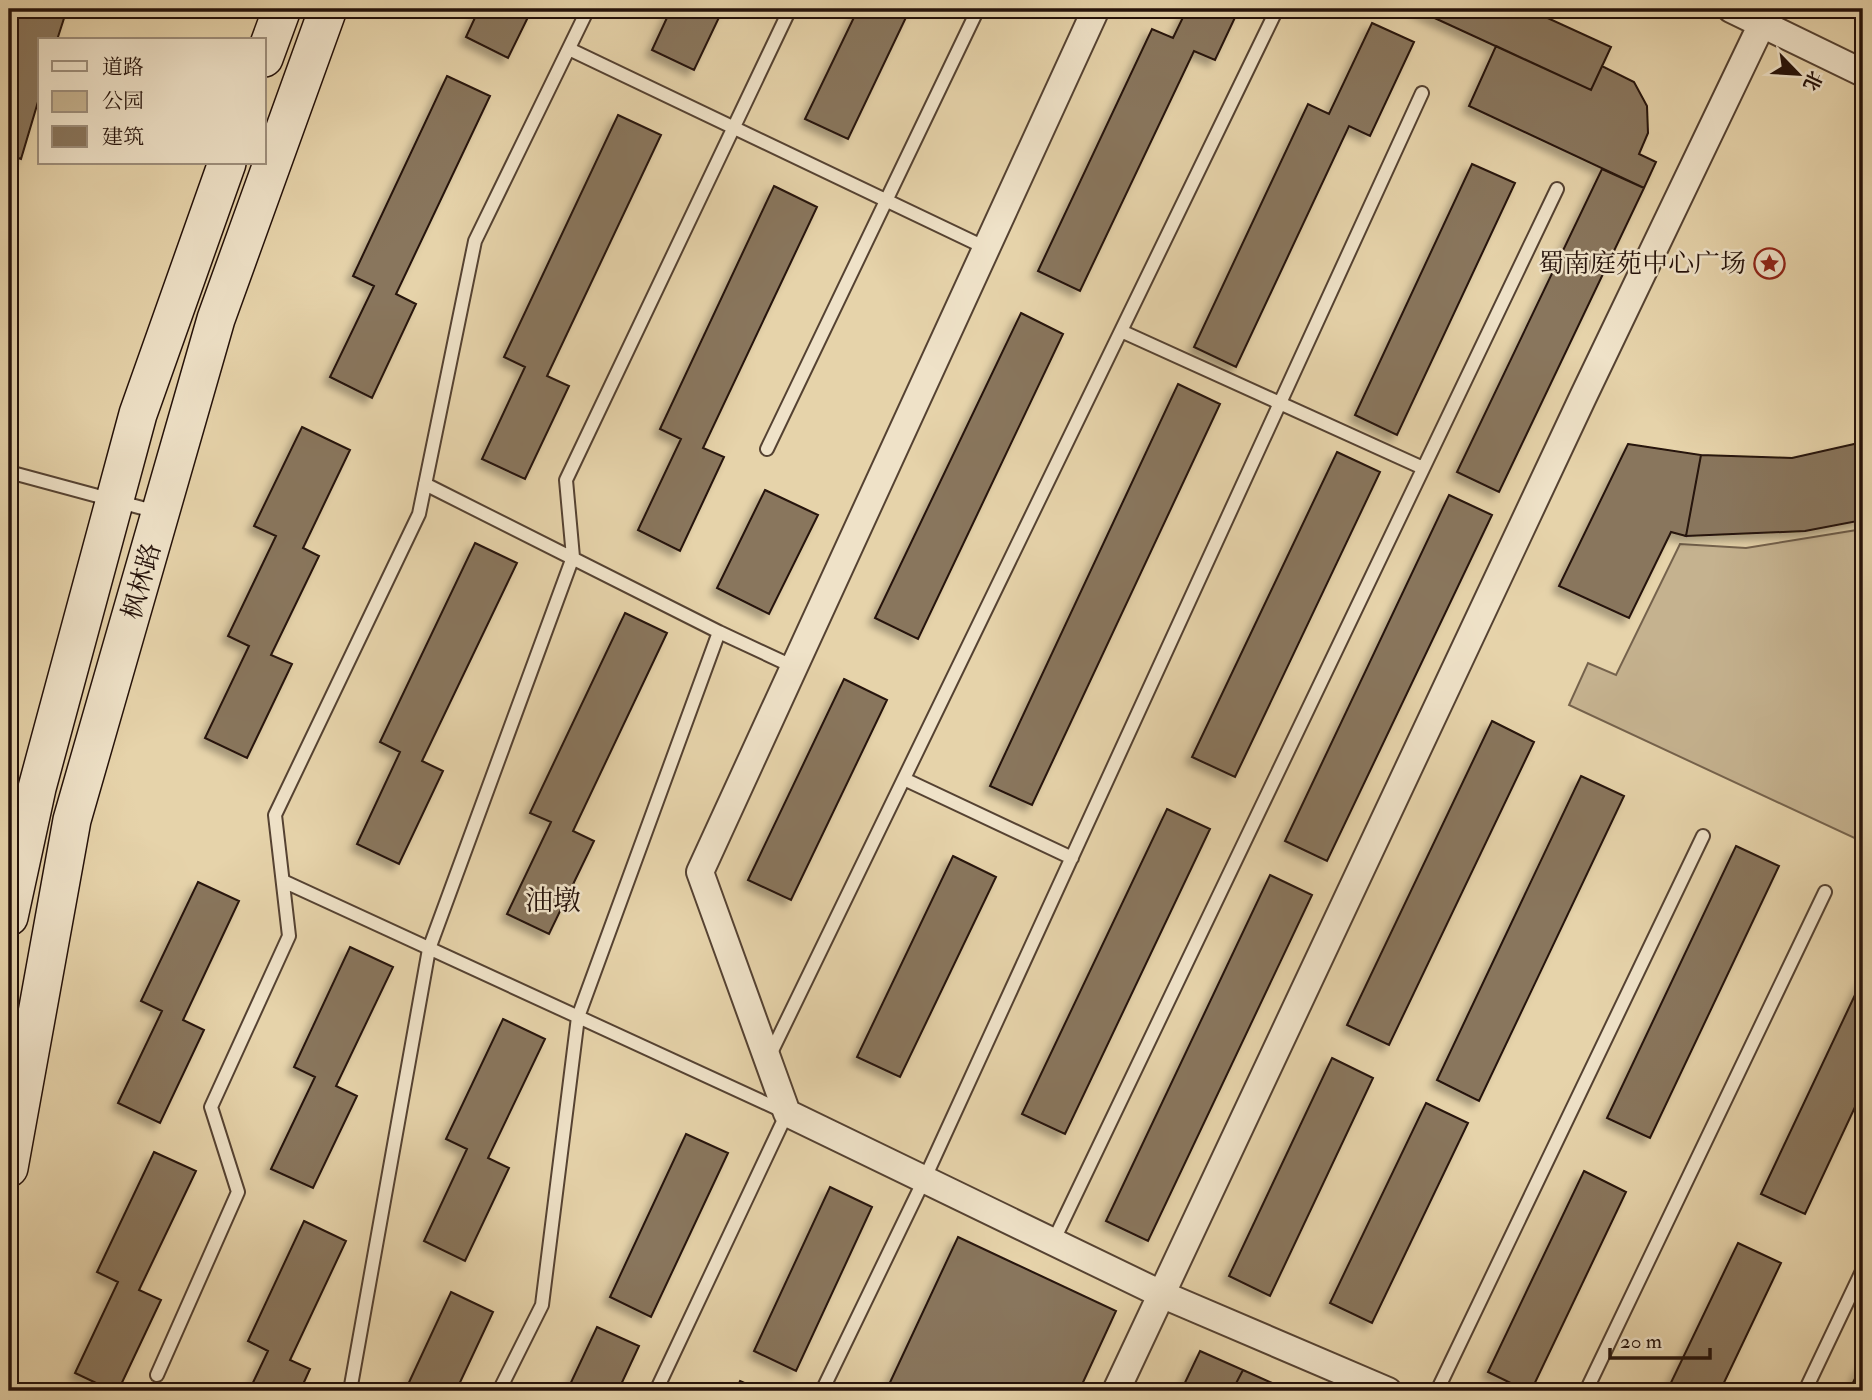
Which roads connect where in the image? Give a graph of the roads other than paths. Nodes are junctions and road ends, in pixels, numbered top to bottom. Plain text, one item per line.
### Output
1 (282, 9) edge
2 (328, 9) edge
3 (588, 9) edge
4 (790, 9) edge
5 (978, 9) edge
6 (1096, 9) edge
7 (1277, 9) edge
8 (1731, 9) edge
9 (1766, 16) edge
10 (569, 49) junction
11 (266, 53) edge
12 (1863, 73) edge
13 (1423, 93) dead end
14 (734, 128) junction
15 (227, 164) edge
16 (1557, 189) dead end
17 (886, 201) junction
18 (986, 248) junction
19 (1121, 331) junction
20 (1280, 404) junction
21 (767, 449) dead end
22 (1423, 468) junction
23 (9, 472) edge
24 (425, 484) junction
25 (115, 501) junction
26 (161, 513) junction
27 (573, 557) junction
28 (719, 632) junction
29 (794, 667) junction
30 (904, 779) junction
31 (1703, 835) dead end
32 (1072, 858) junction
33 (282, 881) junction
34 (1825, 892) dead end
35 (9, 917) edge
36 (429, 949) junction
37 (578, 1017) junction
38 (768, 1060) junction
39 (787, 1113) junction
40 (9, 1168) edge
41 (924, 1180) junction
42 (1053, 1242) junction
43 (1863, 1269) edge
44 (1161, 1294) junction
45 (158, 1375) dead end
46 (350, 1391) edge
47 (499, 1391) edge
48 (656, 1391) edge
49 (822, 1391) edge
50 (1116, 1391) edge
51 (1388, 1391) edge
52 (1437, 1391) edge
53 (1586, 1391) edge
54 (1805, 1391) edge

1 - 11 main road
2 - 26 main road, 枫林路
3 - 10 lane
4 - 14 lane
5 - 17 lane
6 - 18 street
7 - 19 lane
8 - 9 street
9 - 12 street
9 - 44 street
10 - 14 lane
10 - 24 lane
13 - 20 lane
14 - 17 lane
14 - 27 lane
15 - 25 main road, 枫林路
16 - 22 lane
17 - 18 lane
17 - 21 lane
18 - 29 street
19 - 20 lane
19 - 30 lane
20 - 22 lane
20 - 32 lane
22 - 42 lane
23 - 25 lane
24 - 27 lane
24 - 33 lane
25 - 26 lane
25 - 35 main road, 枫林路
26 - 40 main road, 枫林路
27 - 28 lane
27 - 36 lane
28 - 29 lane
28 - 37 lane
29 - 38 street
30 - 32 lane
30 - 38 lane
31 - 52 lane
32 - 41 lane
33 - 36 lane
33 - 45 lane
34 - 53 lane
36 - 37 lane
36 - 46 lane
37 - 39 lane
37 - 47 lane
38 - 39 street
39 - 41 street
39 - 48 lane
41 - 42 street
41 - 49 lane
42 - 44 street
43 - 54 lane
44 - 50 street
44 - 51 street

